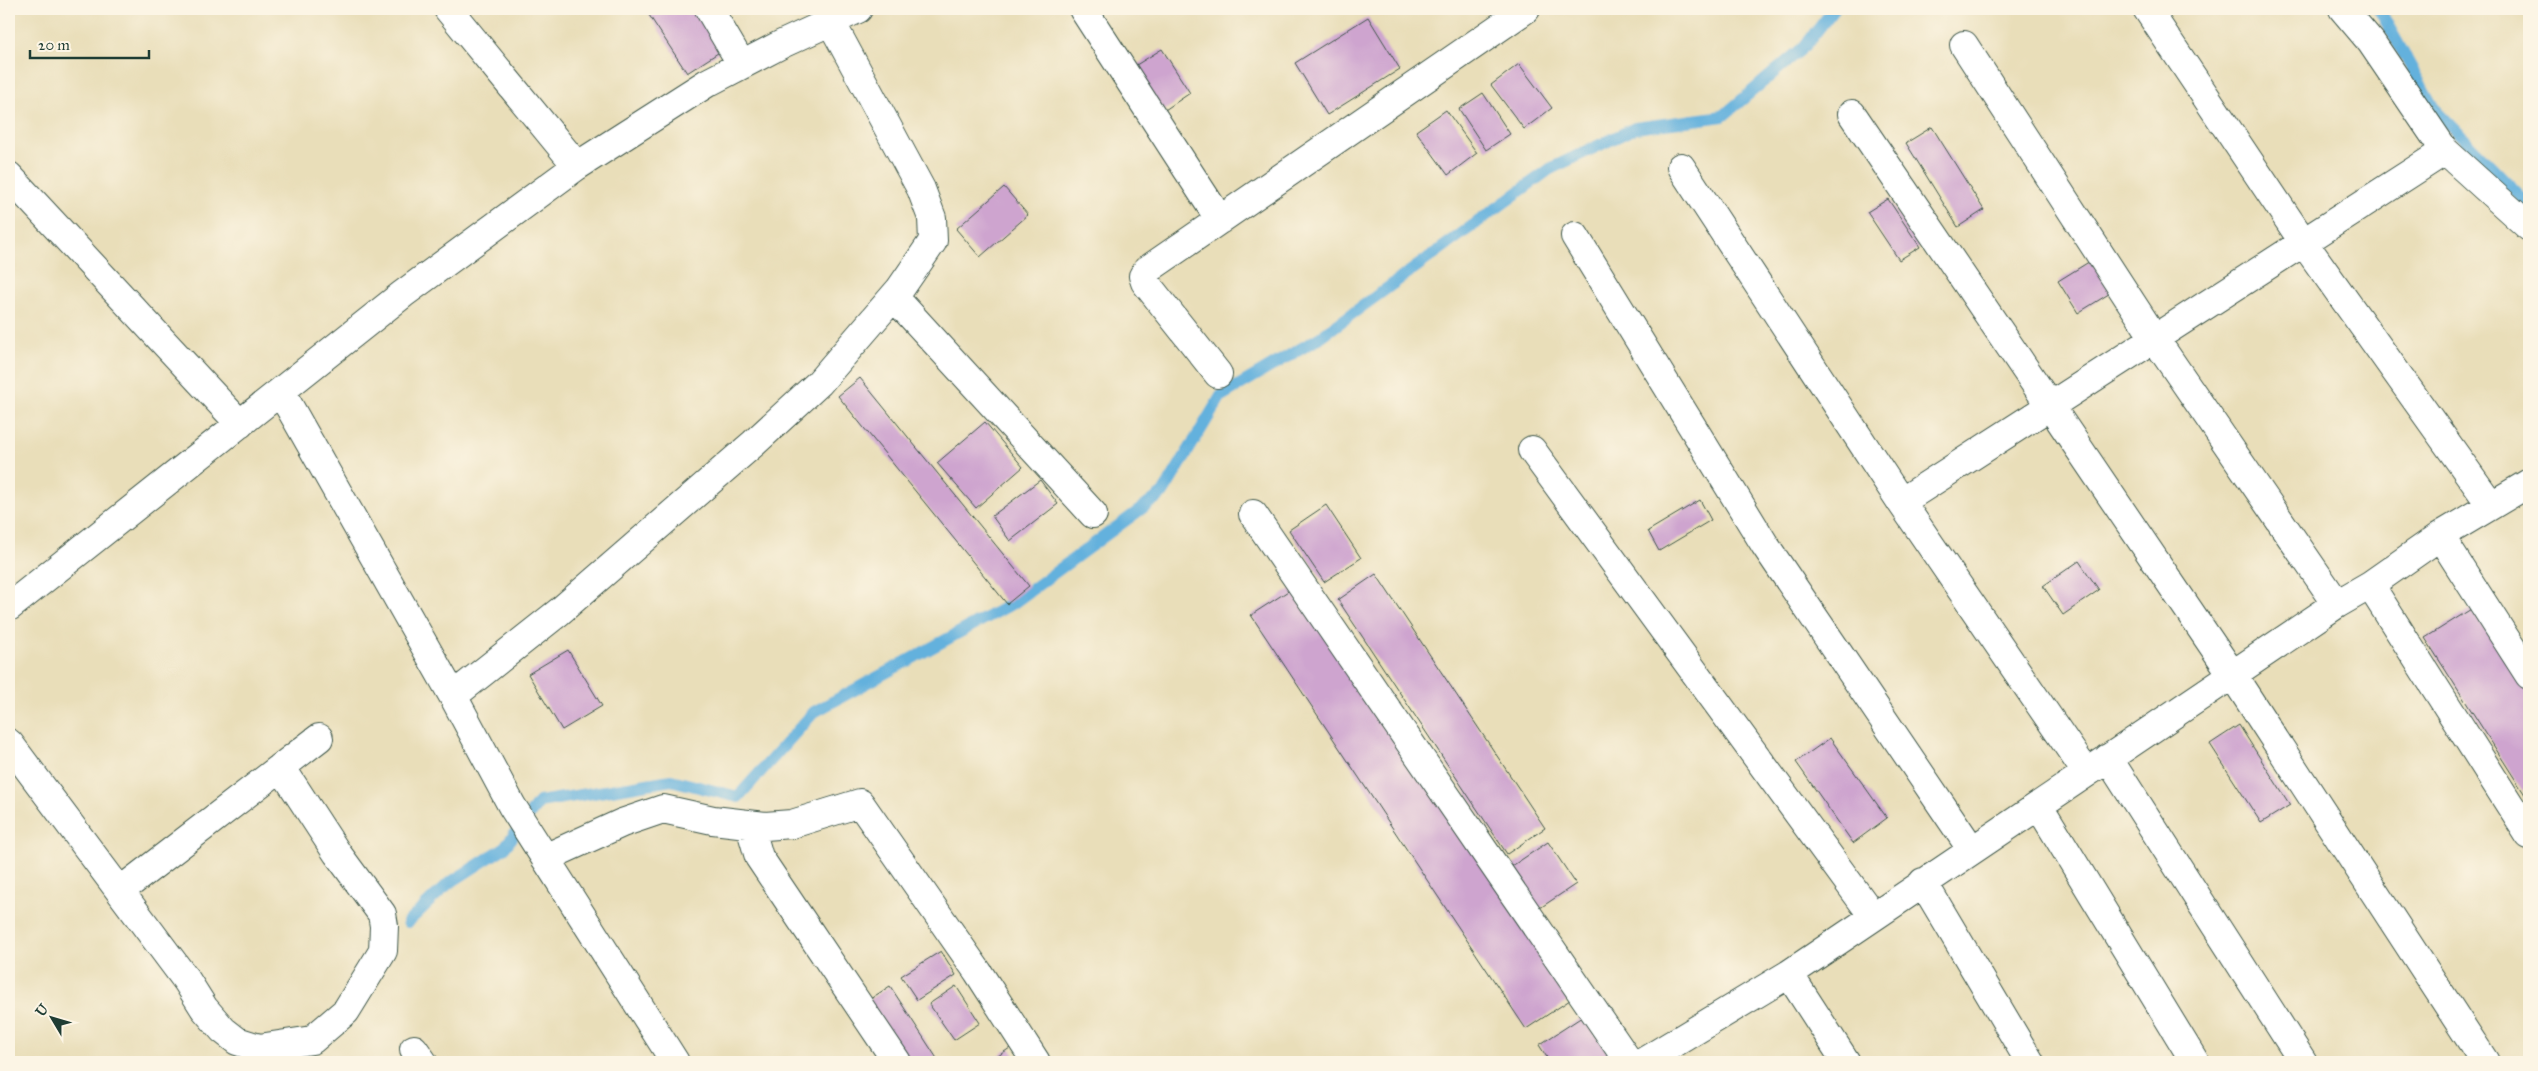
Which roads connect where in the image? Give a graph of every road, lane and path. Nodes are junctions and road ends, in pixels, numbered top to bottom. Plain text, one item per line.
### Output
1 (448, 9) edge
2 (708, 9) edge
3 (858, 9) edge
4 (1083, 9) edge
5 (1526, 9) edge
6 (2147, 9) edge
7 (2343, 9) edge
8 (831, 22) junction
9 (1964, 45) dead end
10 (742, 65) junction
11 (1852, 114) dead end
12 (2446, 151) junction
13 (577, 166) junction
14 (1681, 167) dead end
15 (9, 176) edge
16 (1220, 220) junction
17 (2529, 227) edge
18 (1575, 236) dead end
19 (2304, 243) junction
20 (894, 297) junction
21 (2155, 339) junction
22 (1218, 374) dead end
23 (281, 392) junction
24 (2049, 406) junction
25 (240, 424) junction
26 (1532, 450) dead end
27 (2529, 483) edge
28 (1901, 502) junction
29 (2491, 505) junction
30 (1093, 514) dead end
31 (1253, 514) dead end
32 (2440, 536) junction
33 (2370, 585) junction
34 (2336, 604) junction
35 (9, 607) edge
36 (2232, 674) junction
37 (2529, 675) edge
38 (453, 696) junction
39 (318, 738) dead end
40 (9, 743) edge
41 (2097, 765) junction
42 (281, 767) junction
43 (2039, 806) junction
44 (750, 826) junction
45 (2529, 835) edge
46 (1972, 850) junction
47 (540, 851) junction
48 (1923, 882) junction
49 (120, 891) junction
50 (1874, 916) junction
51 (1789, 974) junction
52 (675, 1062) edge
53 (897, 1062) edge
54 (1036, 1062) edge
55 (1629, 1062) edge
56 (1643, 1062) edge
57 (1846, 1062) edge
58 (2030, 1062) edge
59 (2195, 1062) edge
60 (2302, 1062) edge
61 (2485, 1062) edge

1 - 13 street
2 - 10 street
3 - 8 street
4 - 16 street
5 - 16 street
6 - 19 street
7 - 12 street
8 - 10 street
8 - 20 street
9 - 21 street
10 - 13 street
11 - 24 street
12 - 17 street
12 - 19 street
13 - 23 street
14 - 28 street
15 - 25 street
16 - 22 street
18 - 46 street
19 - 21 street
19 - 29 street
20 - 30 street
20 - 38 street
21 - 24 street
21 - 34 street
23 - 25 street
23 - 38 street
24 - 28 street
24 - 36 street
25 - 35 street
26 - 50 street
27 - 29 street
28 - 41 street
29 - 32 street
31 - 55 street
32 - 33 street
32 - 37 street
33 - 34 street
33 - 45 street
34 - 36 street
36 - 41 street
36 - 61 street
38 - 47 street
39 - 42 street
40 - 49 street
41 - 43 street
41 - 60 street
42 - 49 street
42 - 49 street
43 - 46 street
43 - 59 street
44 - 47 street
44 - 53 street
44 - 54 street
46 - 48 street
47 - 52 street
48 - 50 street
48 - 58 street
50 - 51 street
51 - 56 street
51 - 57 street

